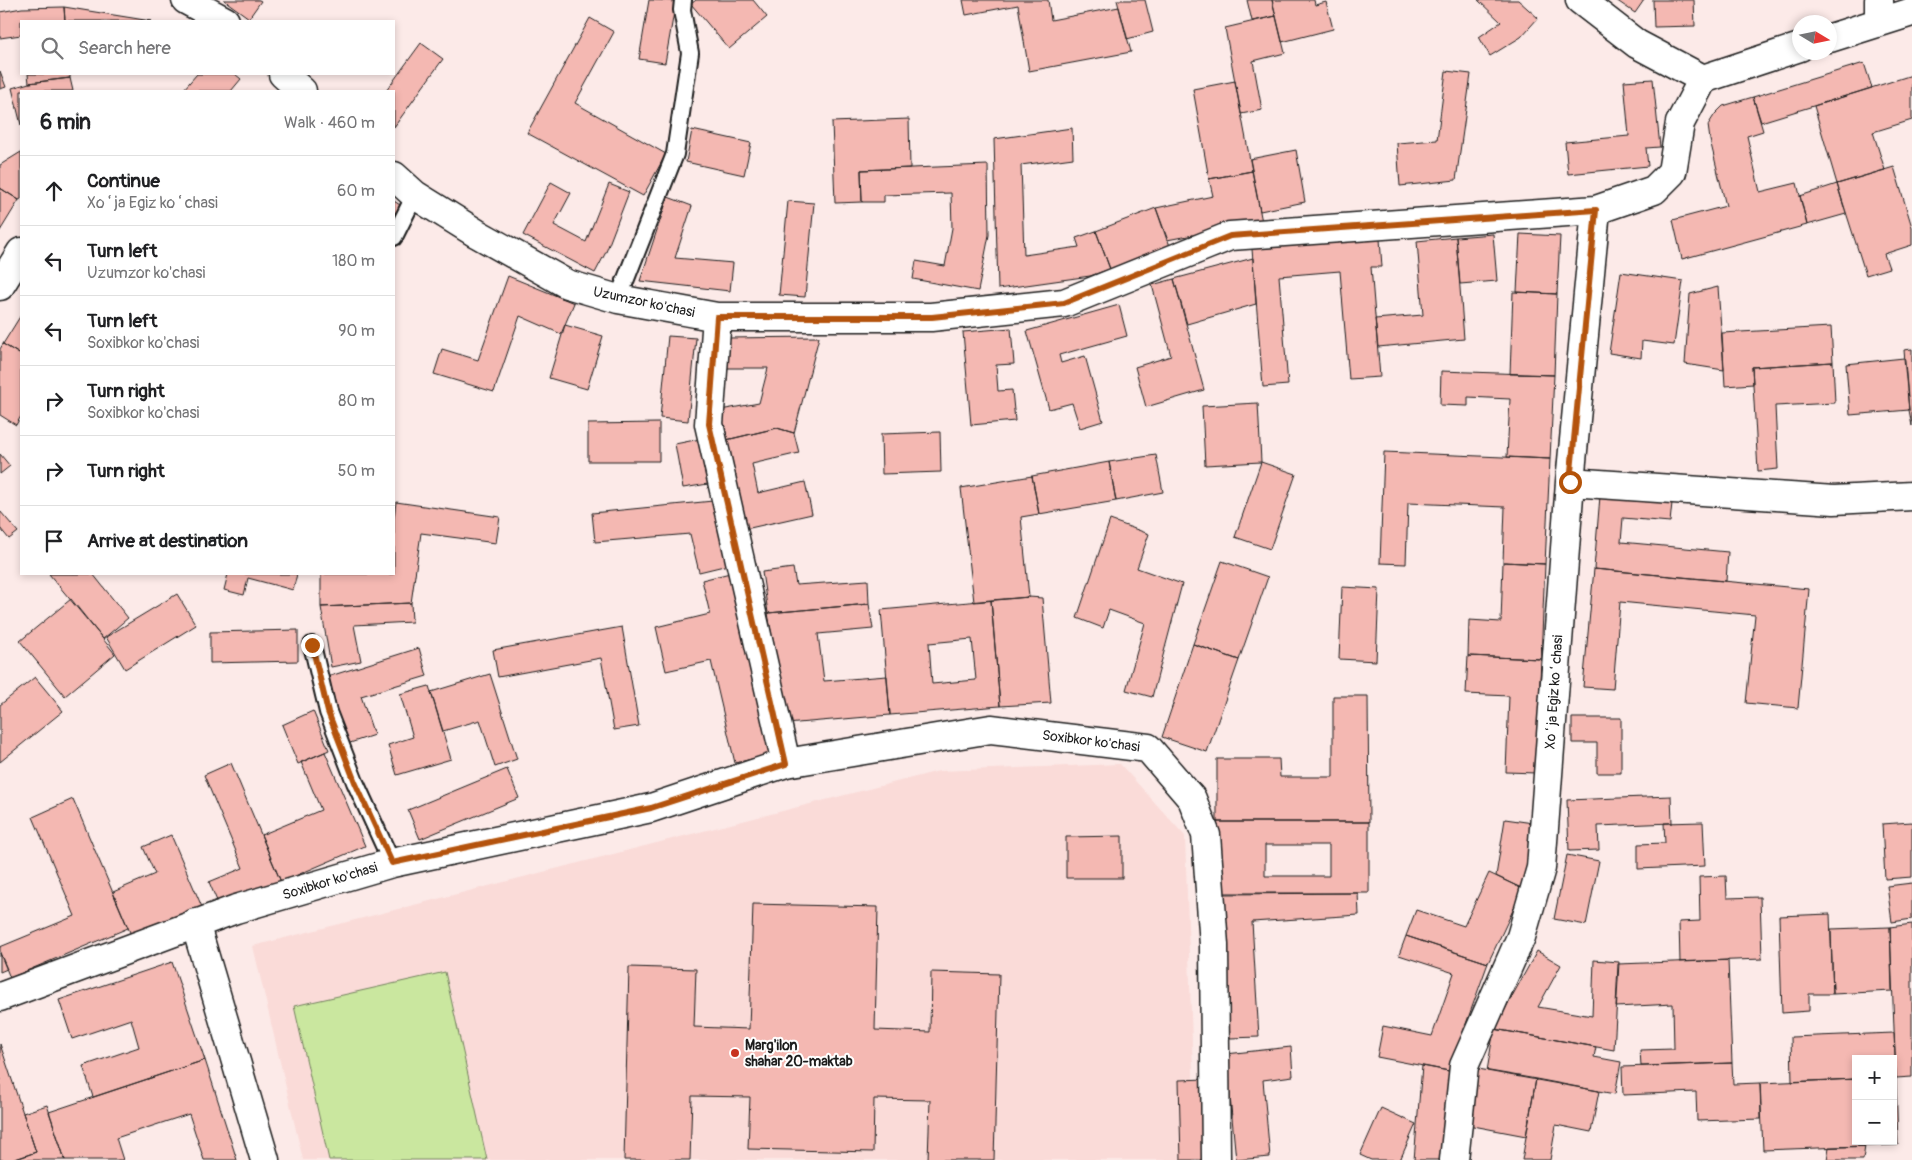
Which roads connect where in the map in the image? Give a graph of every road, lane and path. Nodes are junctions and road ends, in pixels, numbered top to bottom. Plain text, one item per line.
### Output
1 (186, 0) edge
2 (683, 0) edge
3 (1580, 0) edge
4 (1879, 11) edge
5 (1912, 12) edge
6 (223, 20) edge
7 (1837, 34) edge
8 (1792, 50) edge
9 (284, 75) edge
10 (1703, 79) junction
11 (301, 90) edge
12 (395, 177) edge
13 (415, 195) junction
14 (1596, 210) junction
15 (395, 235) edge
16 (20, 254) edge
17 (0, 286) edge
18 (618, 299) junction
19 (717, 317) junction
20 (1570, 482) junction
21 (1912, 496) edge
22 (312, 645) dead end
23 (786, 764) junction
24 (392, 863) junction
25 (196, 923) junction
26 (0, 997) edge
27 (265, 1160) edge
28 (1216, 1160) edge
29 (1454, 1160) edge

1 - 6 street
2 - 18 lane
3 - 10 street
4 - 5 street
4 - 7 street
8 - 10 street
9 - 11 street
10 - 14 street, Uzumzor ko'chasi
12 - 13 street, Uzumzor ko'chasi
13 - 15 lane
13 - 18 street, Uzumzor ko'chasi
14 - 19 street, Uzumzor ko'chasi
14 - 20 street, Xoʻja Egiz koʻchasi
16 - 17 street
18 - 19 street, Uzumzor ko'chasi
19 - 23 street
20 - 21 street
20 - 29 street, Xoʻja Egiz koʻchasi
22 - 24 lane
23 - 24 street, Soxibkor ko'chasi
23 - 28 street, Soxibkor ko'chasi
24 - 25 street, Soxibkor ko'chasi
25 - 26 street, Soxibkor ko'chasi
25 - 27 street

